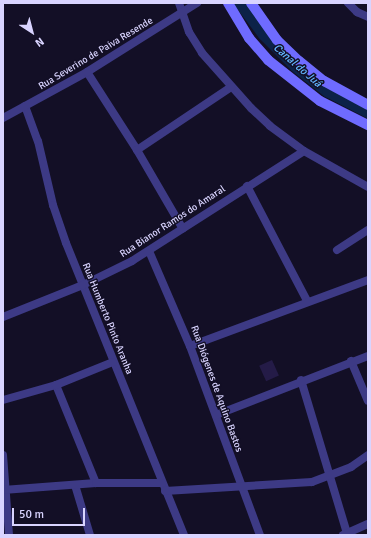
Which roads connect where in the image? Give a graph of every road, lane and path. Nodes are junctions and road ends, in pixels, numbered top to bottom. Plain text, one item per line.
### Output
1 (179, 3) edge
2 (197, 3) edge
3 (228, 3) edge
4 (251, 3) edge
5 (348, 3) edge
6 (182, 13) junction
7 (368, 17) edge
8 (87, 72) junction
9 (231, 87) junction
10 (368, 104) edge
11 (25, 106) junction
12 (3, 118) edge
13 (368, 125) edge
14 (137, 150) junction
15 (304, 151) junction
16 (247, 186) junction
17 (368, 187) edge
18 (183, 229) junction
19 (368, 230) edge
20 (337, 250) dead end
21 (149, 251) junction
22 (368, 280) edge
23 (83, 286) junction
24 (307, 301) junction
25 (3, 317) edge
26 (190, 346) junction
27 (368, 356) edge
28 (351, 361) junction
29 (113, 362) junction
30 (302, 380) junction
31 (56, 384) junction
32 (3, 400) edge
33 (368, 401) edge
34 (216, 414) junction
35 (3, 455) edge
36 (368, 456) edge
37 (330, 476) junction
38 (96, 483) junction
39 (162, 483) junction
40 (75, 485) junction
41 (241, 487) junction
42 (5, 490) edge
43 (165, 491) junction
44 (368, 524) edge
45 (345, 534) edge
46 (10, 535) edge
47 (90, 535) edge
48 (184, 535) edge
49 (260, 535) edge

1 - 6 street
2 - 6 street, Rua Severino de Paiva Resende
3 - 13 street
4 - 10 street
5 - 7 street
6 - 8 street, Rua Severino de Paiva Resende
6 - 9 street
8 - 11 street, Rua Severino de Paiva Resende
8 - 14 street
9 - 14 street
9 - 15 street
11 - 12 street, Rua Severino de Paiva Resende
11 - 23 street, Rua Humberto Pinto Aranha
14 - 18 street
15 - 16 street, Rua Bianor Ramos do Amaral
15 - 17 street
16 - 18 street, Rua Bianor Ramos do Amaral
16 - 24 street
18 - 21 street, Rua Bianor Ramos do Amaral
19 - 20 street
21 - 23 street, Rua Bianor Ramos do Amaral
21 - 26 street, Rua Diógenes de Aquino Bastos
22 - 24 street
23 - 25 street, Rua Bianor Ramos do Amaral
23 - 29 street, Rua Humberto Pinto Aranha
24 - 26 street
26 - 34 street, Rua Diógenes de Aquino Bastos
27 - 28 street
28 - 30 street
28 - 33 street
29 - 31 street
29 - 39 street, Rua Humberto Pinto Aranha
30 - 34 street
30 - 37 street
31 - 32 street
31 - 38 street
34 - 41 street, Rua Diógenes de Aquino Bastos
35 - 42 street
36 - 37 street
37 - 41 street
37 - 45 street
38 - 39 street
38 - 40 street
39 - 43 street, Rua Humberto Pinto Aranha
40 - 42 street
40 - 47 street
41 - 43 street
41 - 49 street, Rua Diógenes de Aquino Bastos
42 - 46 street
43 - 48 street, Rua Humberto Pinto Aranha
44 - 45 street

